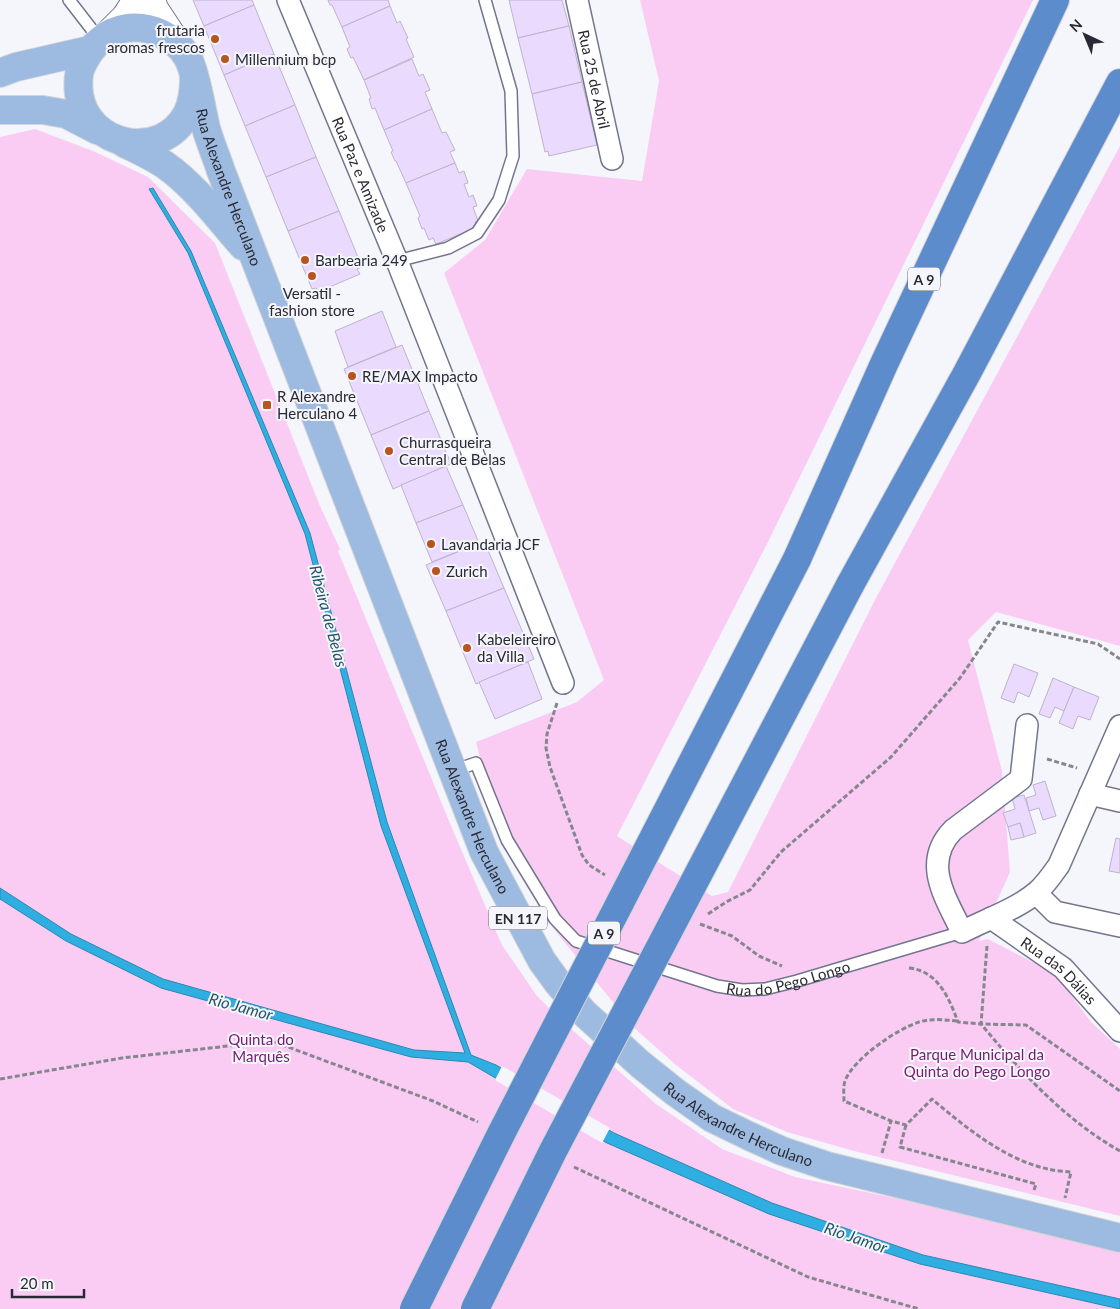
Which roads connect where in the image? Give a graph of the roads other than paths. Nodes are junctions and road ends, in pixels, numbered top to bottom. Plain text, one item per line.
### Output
1 (69, 0) edge
2 (136, 0) edge
3 (151, 0) edge
4 (288, 0) edge
5 (485, 0) edge
6 (577, 0) edge
7 (1055, 0) edge
8 (100, 41) junction
9 (176, 44) junction
10 (0, 73) edge
11 (194, 77) junction
12 (1120, 83) edge
13 (0, 110) edge
14 (111, 137) junction
15 (612, 159) dead end
16 (256, 260) junction
17 (397, 261) junction
18 (563, 683) road end
19 (1027, 725) dead end
20 (1120, 726) edge
21 (453, 772) junction
22 (1090, 794) junction
23 (1120, 800) edge
24 (1036, 893) junction
25 (991, 918) junction
26 (1120, 926) edge
27 (962, 932) junction
28 (1090, 998) junction
29 (1120, 1009) edge
30 (1120, 1031) edge
31 (1120, 1238) edge
32 (414, 1309) edge
33 (475, 1309) edge

1 - 8 lane
2 - 8 main road
3 - 9 main road
4 - 17 street, Rua Paz e Amizade
5 - 17 lane
6 - 15 street, Rua 25 de Abril
7 - 32 highway, A 9, bridge
8 - 9 main road, Rua Alexandre Herculano
8 - 10 main road, Rua Alexandre Herculano
8 - 14 main road
9 - 11 main road, Rua Alexandre Herculano
11 - 14 main road, Rua Alexandre Herculano
11 - 16 main road, Rua Alexandre Herculano
12 - 33 highway, bridge
13 - 14 main road
14 - 16 main road
16 - 21 main road, Rua Alexandre Herculano / EN 117
17 - 18 street, Rua Paz e Amizade
19 - 27 street
20 - 22 street, Rua do Pego Longo
21 - 27 lane, Rua do Pego Longo
21 - 31 main road, Rua Alexandre Herculano / EN 117
22 - 23 street
22 - 24 street, Rua do Pego Longo
24 - 25 street, Rua do Pego Longo
24 - 26 street
25 - 27 street, Rua do Pego Longo
25 - 28 street, Rua das Dálias
28 - 29 street
28 - 30 street, Rua das Dálias

